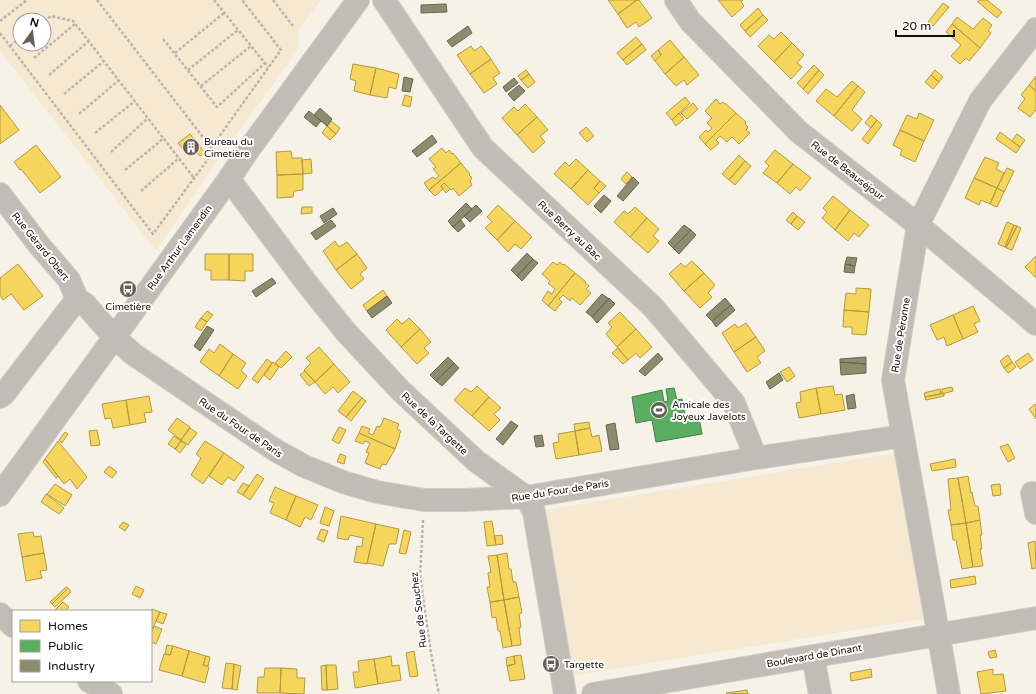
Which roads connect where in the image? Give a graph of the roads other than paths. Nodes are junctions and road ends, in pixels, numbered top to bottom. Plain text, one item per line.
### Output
1 (358, 0) edge
2 (384, 0) edge
3 (676, 0) edge
4 (1036, 29) edge
5 (231, 176) junction
6 (0, 194) edge
7 (918, 225) junction
8 (77, 299) junction
9 (1036, 324) edge
10 (114, 337) junction
11 (0, 397) edge
12 (904, 436) junction
13 (756, 458) junction
14 (0, 495) edge
15 (526, 497) junction
16 (0, 614) edge
17 (1036, 618) edge
18 (12, 625) edge
19 (938, 634) junction
20 (813, 656) junction
21 (91, 682) edge
22 (692, 686) edge
23 (111, 694) edge
24 (565, 694) edge
25 (593, 694) edge
26 (820, 694) edge
27 (949, 694) edge

1 - 5 street, Rue Arthur Lamendin
2 - 13 street, Rue Berry au Bac
3 - 7 street, Rue de Beauséjour
4 - 7 street, Rue de Péronne
5 - 10 street, Rue Arthur Lamendin
5 - 15 street, Rue de la Targette
6 - 8 street, Rue Gérard Obert
7 - 9 street, Rue de Beauséjour
7 - 12 street, Rue de Péronne
8 - 10 street, Rue Gérard Obert
8 - 11 street
10 - 14 street, Rue Arthur Lamendin
10 - 15 street, Rue du Four de Paris
12 - 13 street, Rue du Four de Paris
12 - 19 street, Rue de Péronne
13 - 15 street, Rue du Four de Paris
15 - 24 street, Rue de la Targette
16 - 18 street
17 - 19 street, Boulevard de Dinant
19 - 20 street, Boulevard de Dinant
19 - 27 street, Rue de Péronne
20 - 22 street, Boulevard de Dinant
20 - 26 street
21 - 23 street
22 - 25 street, Boulevard de Dinant

